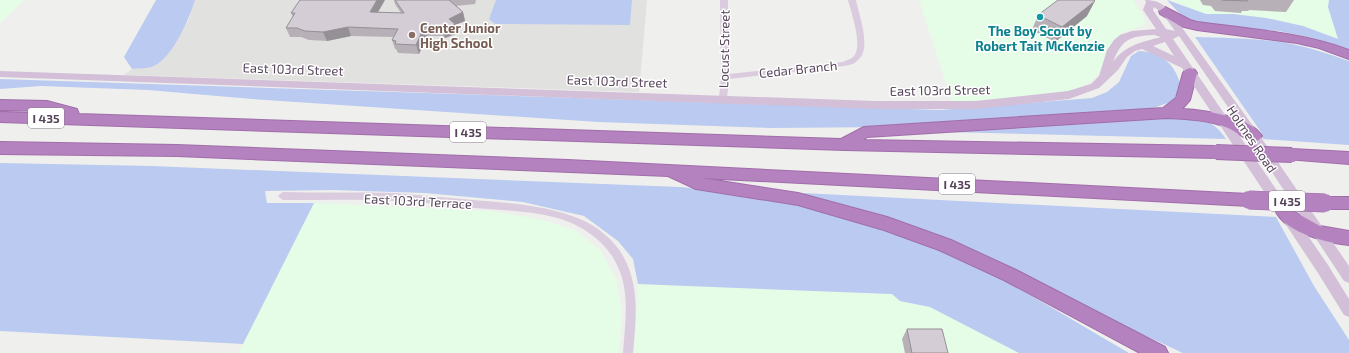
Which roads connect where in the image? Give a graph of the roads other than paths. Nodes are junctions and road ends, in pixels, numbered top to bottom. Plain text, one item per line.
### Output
1 (724, 0) edge
2 (852, 0) edge
3 (1151, 1) edge
4 (1165, 10) junction
5 (1180, 32) junction
6 (1265, 34) junction
7 (1165, 35) junction
8 (1143, 46) junction
9 (1349, 55) edge
10 (1188, 69) junction
11 (0, 74) edge
12 (1104, 76) junction
13 (725, 77) junction
14 (723, 98) junction
15 (0, 105) edge
16 (1167, 113) junction
17 (0, 117) edge
18 (1221, 118) junction
19 (93, 119) junction
20 (1254, 136) junction
21 (844, 145) junction
22 (0, 148) edge
23 (1349, 158) edge
24 (665, 169) junction
25 (283, 196) dead end
26 (1349, 203) edge
27 (1284, 212) junction
28 (1319, 232) junction
29 (1349, 238) edge
30 (1349, 277) edge
31 (1349, 311) edge
32 (628, 353) edge
33 (1158, 353) edge

1 - 13 street, Locust Street
2 - 13 street, Cedar Branch
3 - 4 street, Holmes Road
3 - 7 street, Holmes Road
4 - 5 street, Holmes Road
4 - 6 highway
5 - 6 highway
5 - 7 street, East 103rd Street
5 - 20 street, Holmes Road
6 - 9 highway
7 - 8 street, East 103rd Street
7 - 10 street, Holmes Road
7 - 12 street, East 103rd Street
8 - 10 street
8 - 12 street, East 103rd Street
10 - 16 highway
10 - 18 street, Holmes Road
11 - 14 street, East 103rd Street
12 - 14 street, East 103rd Street
13 - 14 street, Locust Street
15 - 19 highway
16 - 18 highway
16 - 21 highway
17 - 19 highway, I 435
18 - 20 highway
18 - 27 street, Holmes Road
19 - 21 highway, I 435
20 - 28 street, Holmes Road
21 - 23 highway, I 435, bridge
22 - 24 highway, I 435
24 - 26 highway, I 435, bridge
24 - 33 highway
25 - 32 street, East 103rd Terrace
27 - 28 highway
27 - 31 street, Holmes Road
28 - 29 highway
28 - 30 street, Holmes Road

